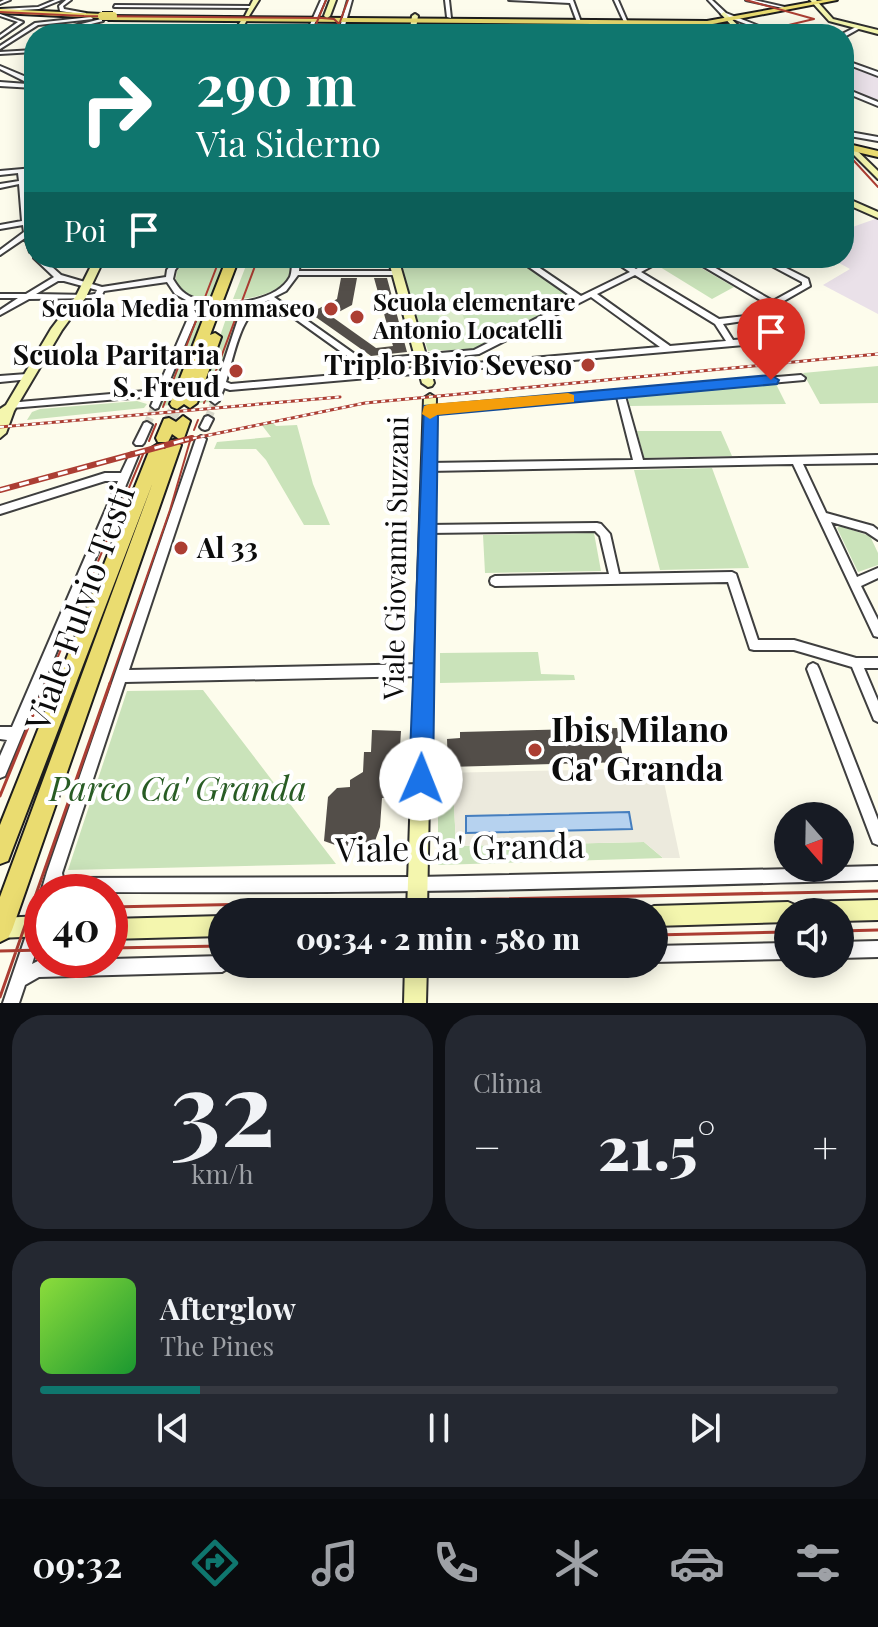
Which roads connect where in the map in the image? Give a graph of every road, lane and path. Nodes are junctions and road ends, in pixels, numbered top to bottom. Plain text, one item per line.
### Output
1 (8, 0) edge
2 (59, 0) edge
3 (69, 0) edge
4 (189, 0) edge
5 (323, 0) edge
6 (333, 0) edge
7 (339, 0) edge
8 (350, 0) edge
9 (447, 0) edge
10 (512, 0) edge
11 (616, 0) edge
12 (710, 0) edge
13 (748, 0) edge
14 (834, 0) edge
15 (571, 1) edge
16 (0, 3) edge
17 (254, 3) edge
18 (112, 4) edge
19 (184, 6) junction
20 (776, 7) junction
21 (817, 8) edge
22 (0, 12) edge
23 (102, 17) junction
24 (180, 17) junction
25 (449, 17) junction
26 (245, 18) junction
27 (315, 18) junction
28 (330, 18) junction
29 (345, 18) junction
30 (414, 19) junction
31 (478, 19) junction
32 (161, 20) junction
33 (578, 20) junction
34 (624, 20) junction
35 (731, 20) junction
36 (458, 21) junction
37 (699, 21) junction
38 (39, 24) edge
39 (85, 24) edge
40 (158, 24) edge
41 (179, 24) edge
42 (242, 24) edge
43 (312, 24) edge
44 (328, 24) edge
45 (343, 24) edge
46 (413, 24) edge
47 (463, 24) edge
48 (478, 24) edge
49 (735, 24) edge
50 (745, 24) edge
51 (846, 24) edge
52 (854, 26) edge
53 (860, 27) junction
54 (854, 30) edge
55 (878, 32) edge
56 (24, 33) edge
57 (2, 35) edge
58 (24, 36) edge
59 (17, 37) junction
60 (0, 51) edge
61 (24, 51) edge
62 (854, 65) edge
63 (0, 67) edge
64 (878, 74) edge
65 (24, 78) edge
66 (0, 84) edge
67 (24, 86) edge
68 (854, 94) edge
69 (878, 104) edge
70 (854, 138) edge
71 (854, 144) edge
72 (877, 148) edge
73 (854, 151) edge
74 (861, 158) junction
75 (0, 173) edge
76 (878, 176) edge
77 (22, 177) junction
78 (0, 186) edge
79 (24, 188) edge
80 (854, 204) edge
81 (878, 215) edge
82 (24, 222) edge
83 (0, 227) edge
84 (24, 235) edge
85 (0, 253) edge
86 (49, 268) edge
87 (94, 268) edge
88 (172, 268) edge
89 (231, 268) edge
90 (240, 268) edge
91 (296, 268) edge
92 (396, 268) edge
93 (535, 268) edge
94 (629, 268) edge
95 (643, 268) edge
96 (710, 268) edge
97 (779, 268) edge
98 (635, 272) junction
99 (296, 273) junction
100 (397, 273) junction
101 (59, 277) junction
102 (169, 279) junction
103 (84, 285) junction
104 (102, 289) junction
105 (592, 294) junction
106 (0, 296) edge
107 (26, 296) junction
108 (76, 297) junction
109 (270, 297) junction
110 (580, 299) junction
111 (187, 302) junction
112 (259, 302) junction
113 (222, 304) junction
114 (772, 304) junction
115 (0, 313) edge
116 (751, 316) junction
117 (718, 322) junction
118 (731, 343) junction
119 (667, 348) junction
120 (476, 352) junction
121 (459, 354) junction
122 (361, 363) junction
123 (424, 364) junction
124 (479, 365) junction
125 (460, 366) junction
126 (362, 376) junction
127 (27, 377) junction
128 (801, 378) dead end
129 (0, 379) edge
130 (221, 383) junction
131 (428, 383) dead end
132 (161, 393) junction
133 (620, 393) junction
134 (215, 401) tunnel mouth
135 (184, 403) tunnel mouth
136 (430, 404) joint
137 (155, 406) tunnel mouth
138 (5, 409) edge
139 (147, 425) tunnel mouth
140 (205, 428) tunnel mouth
141 (0, 433) edge
142 (139, 443) dead end
143 (133, 456) dead end
144 (878, 459) edge
145 (797, 462) junction
146 (639, 464) junction
147 (428, 467) junction
148 (124, 477) junction
149 (0, 510) edge
150 (823, 516) junction
151 (427, 529) junction
152 (878, 536) edge
153 (878, 573) edge
154 (615, 579) junction
155 (495, 581) dead end
156 (856, 583) junction
157 (878, 632) edge
158 (856, 663) junction
159 (878, 663) edge
160 (813, 669) dead end
161 (423, 670) junction
162 (121, 676) junction
163 (878, 716) edge
164 (0, 733) edge
165 (16, 734) junction
166 (0, 771) edge
167 (878, 838) edge
168 (0, 853) edge
169 (54, 872) joint
170 (878, 873) edge
171 (418, 884) junction
172 (418, 898) edge
173 (878, 910) edge
174 (854, 911) edge
175 (774, 912) edge
176 (668, 916) edge
177 (24, 926) edge
178 (208, 926) edge
179 (128, 928) edge
180 (0, 929) edge
181 (878, 949) edge
182 (854, 950) edge
183 (774, 951) edge
184 (668, 954) edge
185 (208, 964) edge
186 (24, 965) edge
187 (416, 978) edge
188 (18, 980) junction
189 (11, 1003) edge
190 (415, 1003) edge

1 - 16 street
2 - 22 street
3 - 23 street
4 - 19 street
5 - 27 street
6 - 28 street
7 - 28 street
8 - 29 street
9 - 25 street
10 - 15 street
11 - 34 street
12 - 35 street
13 - 20 street
14 - 21 main road
15 - 33 street
17 - 19 street
17 - 26 street
18 - 19 street
18 - 23 street
19 - 24 street
20 - 21 main road
20 - 21 main road
20 - 35 main road
20 - 35 main road
21 - 51 street
22 - 23 main road
22 - 57 street
23 - 24 main road
23 - 32 main road
23 - 38 street
23 - 39 street
24 - 26 main road
24 - 32 main road
24 - 41 street
25 - 30 main road
25 - 31 main road
25 - 36 main road
26 - 27 main road
26 - 42 street
27 - 28 main road
27 - 43 street
28 - 29 main road
28 - 44 main road
29 - 30 main road
29 - 45 street
30 - 36 main road
30 - 46 street
31 - 33 main road
31 - 36 main road
31 - 48 main road
32 - 40 street
33 - 34 main road
34 - 37 main road
35 - 37 main road
35 - 37 street
35 - 49 street
35 - 50 street
36 - 47 main road
52 - 53 street
53 - 54 street
53 - 55 street
56 - 59 street
57 - 59 street
58 - 59 street
59 - 60 street
60 - 61 street
62 - 64 street
63 - 65 street
66 - 67 street
68 - 69 street
70 - 72 street
71 - 72 main road
72 - 74 street
73 - 74 street
74 - 76 street
75 - 77 street
77 - 78 street
77 - 79 street
80 - 81 street
82 - 83 street
84 - 85 street
86 - 101 street
87 - 103 street
88 - 102 street
89 - 113 main road
90 - 113 main road
91 - 99 street
92 - 100 street, Viale Giovanni Suzzani
93 - 110 street
94 - 98 street
95 - 98 street
96 - 114 street
97 - 114 street
98 - 105 street
98 - 117 street
99 - 100 street
99 - 109 street
100 - 123 street, Viale Giovanni Suzzani
101 - 103 street
101 - 107 street
101 - 108 street
102 - 104 street
102 - 111 street
103 - 104 street
103 - 108 street
104 - 108 street
105 - 110 street
105 - 119 street
106 - 107 street
107 - 108 street
107 - 115 street
108 - 127 street
109 - 112 street
109 - 122 street
110 - 120 street
111 - 113 street
111 - 132 street
112 - 113 street
112 - 130 street
113 - 135 main road
114 - 116 street
116 - 117 street
116 - 118 street
117 - 118 street
118 - 119 street
119 - 124 street
120 - 121 street
120 - 124 street
121 - 123 street
121 - 125 street
122 - 123 street
122 - 126 street
123 - 125 street
123 - 126 street
123 - 131 street, Viale Giovanni Suzzani
124 - 125 street
126 - 130 street
127 - 129 street
127 - 138 street
128 - 133 street
130 - 134 street
132 - 137 street
132 - 138 street
133 - 136 street
133 - 146 street
136 - 147 street, Viale Giovanni Suzzani
138 - 141 street
139 - 142 street
140 - 162 street, Viale Fulvio Testi
143 - 148 street, Viale Fulvio Testi
144 - 145 street
145 - 146 street
145 - 150 street
146 - 147 street
147 - 151 street, Viale Giovanni Suzzani
148 - 149 street
148 - 165 street, Viale Fulvio Testi
150 - 152 street
150 - 156 street
151 - 154 street
151 - 161 street, Viale Giovanni Suzzani
153 - 156 street
154 - 155 street
154 - 158 street
156 - 157 street
158 - 159 street
158 - 163 street
160 - 167 street
161 - 162 street
161 - 171 street, Viale Giovanni Suzzani
162 - 169 street, Viale Fulvio Testi
164 - 165 street
165 - 166 street, Viale Fulvio Testi
168 - 180 main road, Viale Fulvio Testi
169 - 171 street, Viale Ca' Granda
170 - 171 street, Viale Ca' Granda
171 - 172 street, Viale Giovanni Suzzani
173 - 174 street
175 - 176 street
177 - 180 street
178 - 179 street
181 - 182 street
183 - 184 street
185 - 188 street
186 - 188 street
187 - 190 street
188 - 189 street

